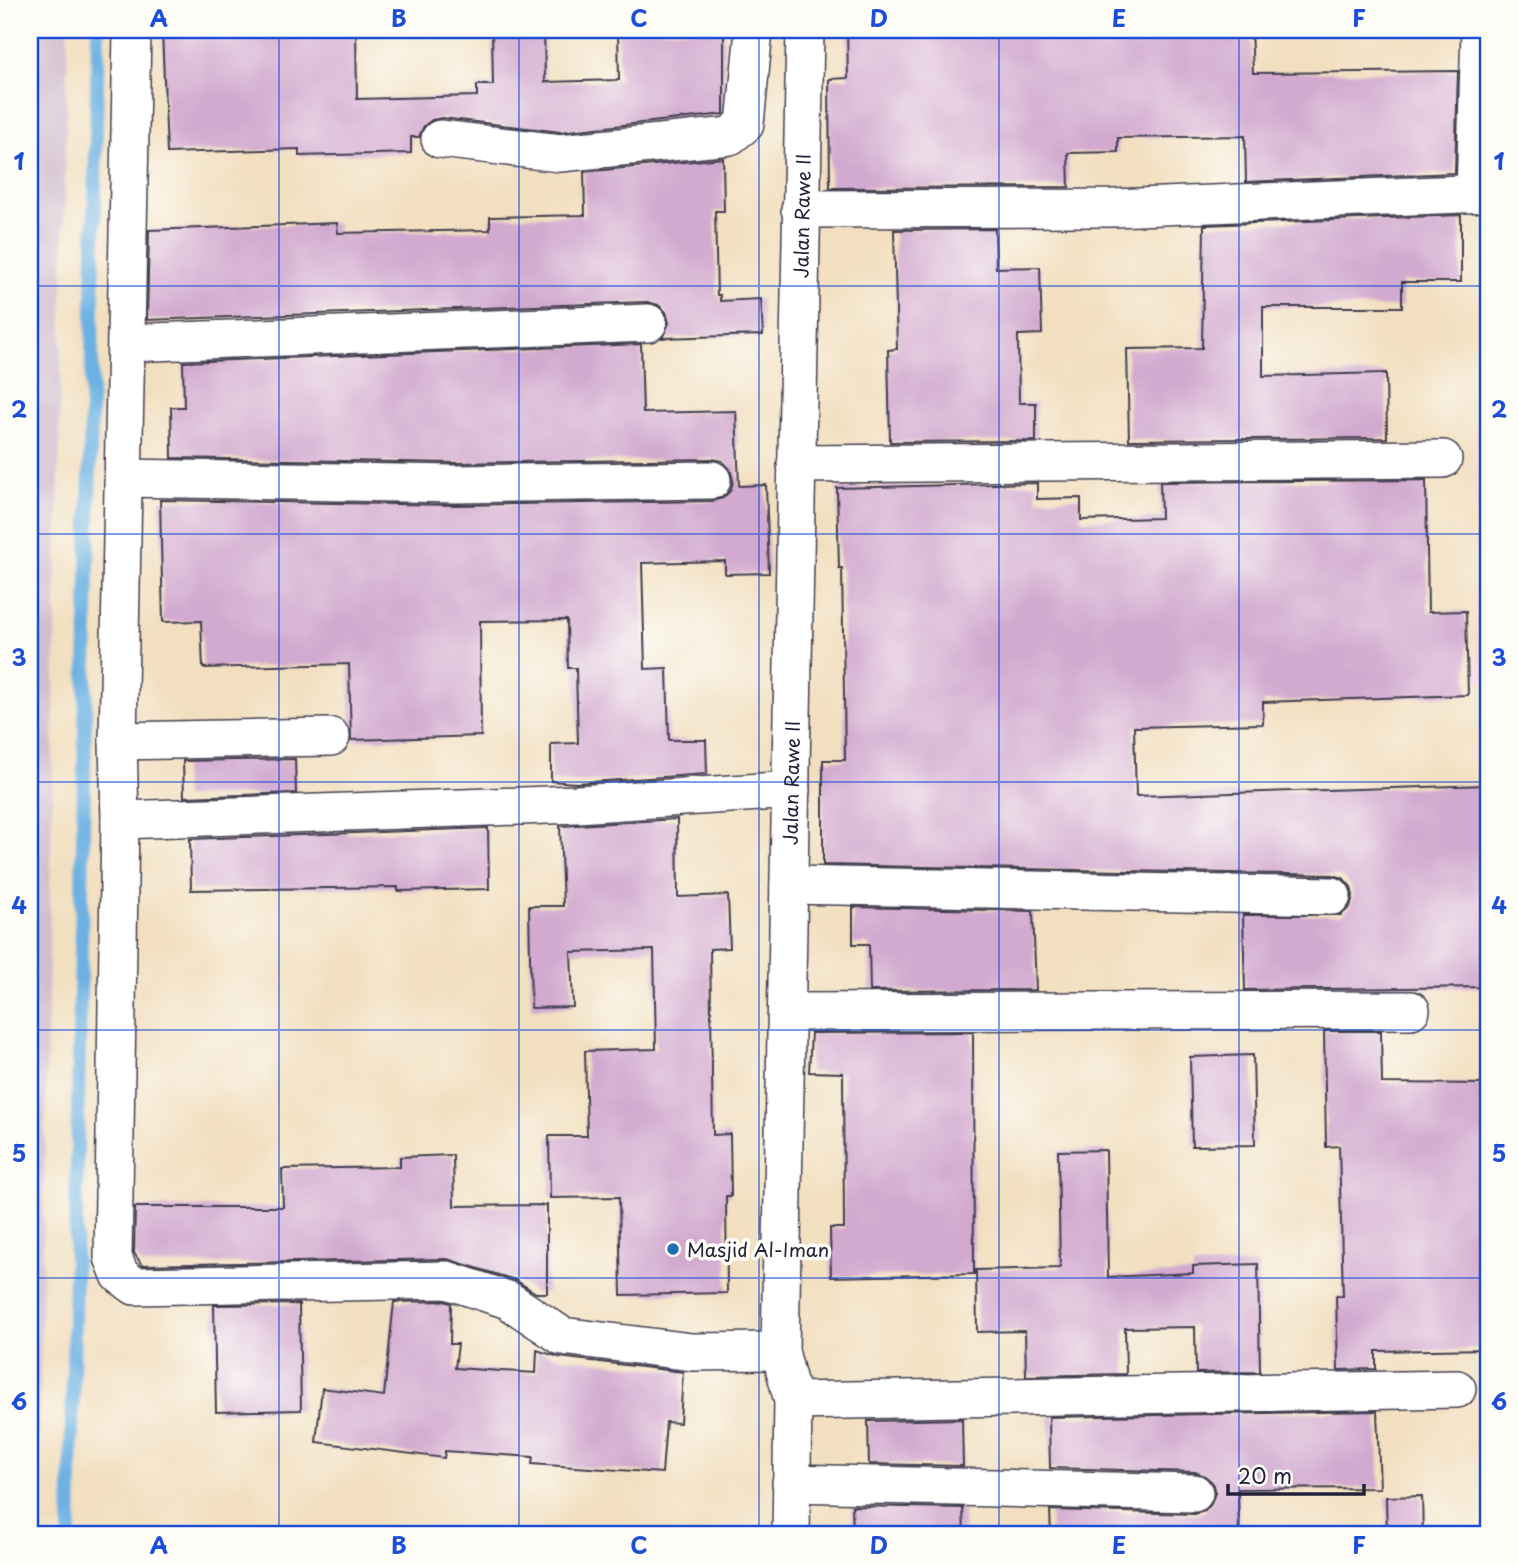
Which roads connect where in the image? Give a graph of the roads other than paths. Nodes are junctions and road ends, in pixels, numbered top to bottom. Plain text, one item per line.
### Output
1 (132, 30) edge
2 (754, 30) edge
3 (804, 30) edge
4 (1480, 30) edge
5 (440, 139) dead end
6 (1481, 193) edge
7 (800, 209) junction
8 (648, 323) dead end
9 (127, 343) junction
10 (1443, 459) dead end
11 (796, 464) junction
12 (125, 478) junction
13 (712, 480) dead end
14 (331, 737) dead end
15 (118, 741) junction
16 (791, 790) junction
17 (120, 820) junction
18 (789, 884) junction
19 (1332, 896) dead end
20 (1411, 1010) dead end
21 (786, 1012) junction
22 (780, 1351) junction
23 (1457, 1389) dead end
24 (793, 1401) junction
25 (791, 1483) junction
26 (1194, 1493) dead end
27 (791, 1535) edge

1 - 9 street
2 - 5 street
3 - 7 street, Jalan Rawe II
4 - 6 street
6 - 7 street
7 - 11 street, Jalan Rawe II
8 - 9 street
9 - 12 street
10 - 11 street
11 - 16 street, Jalan Rawe II
12 - 13 street
12 - 15 street
14 - 15 street
15 - 17 street
16 - 17 street
16 - 18 street, Jalan Rawe II
17 - 22 street
18 - 19 street
18 - 21 street, Jalan Rawe II
20 - 21 street
21 - 22 street, Jalan Rawe II
22 - 24 street, Jalan Rawe II
23 - 24 street
24 - 25 street, Jalan Rawe II
25 - 26 street
25 - 27 street, Jalan Rawe II

